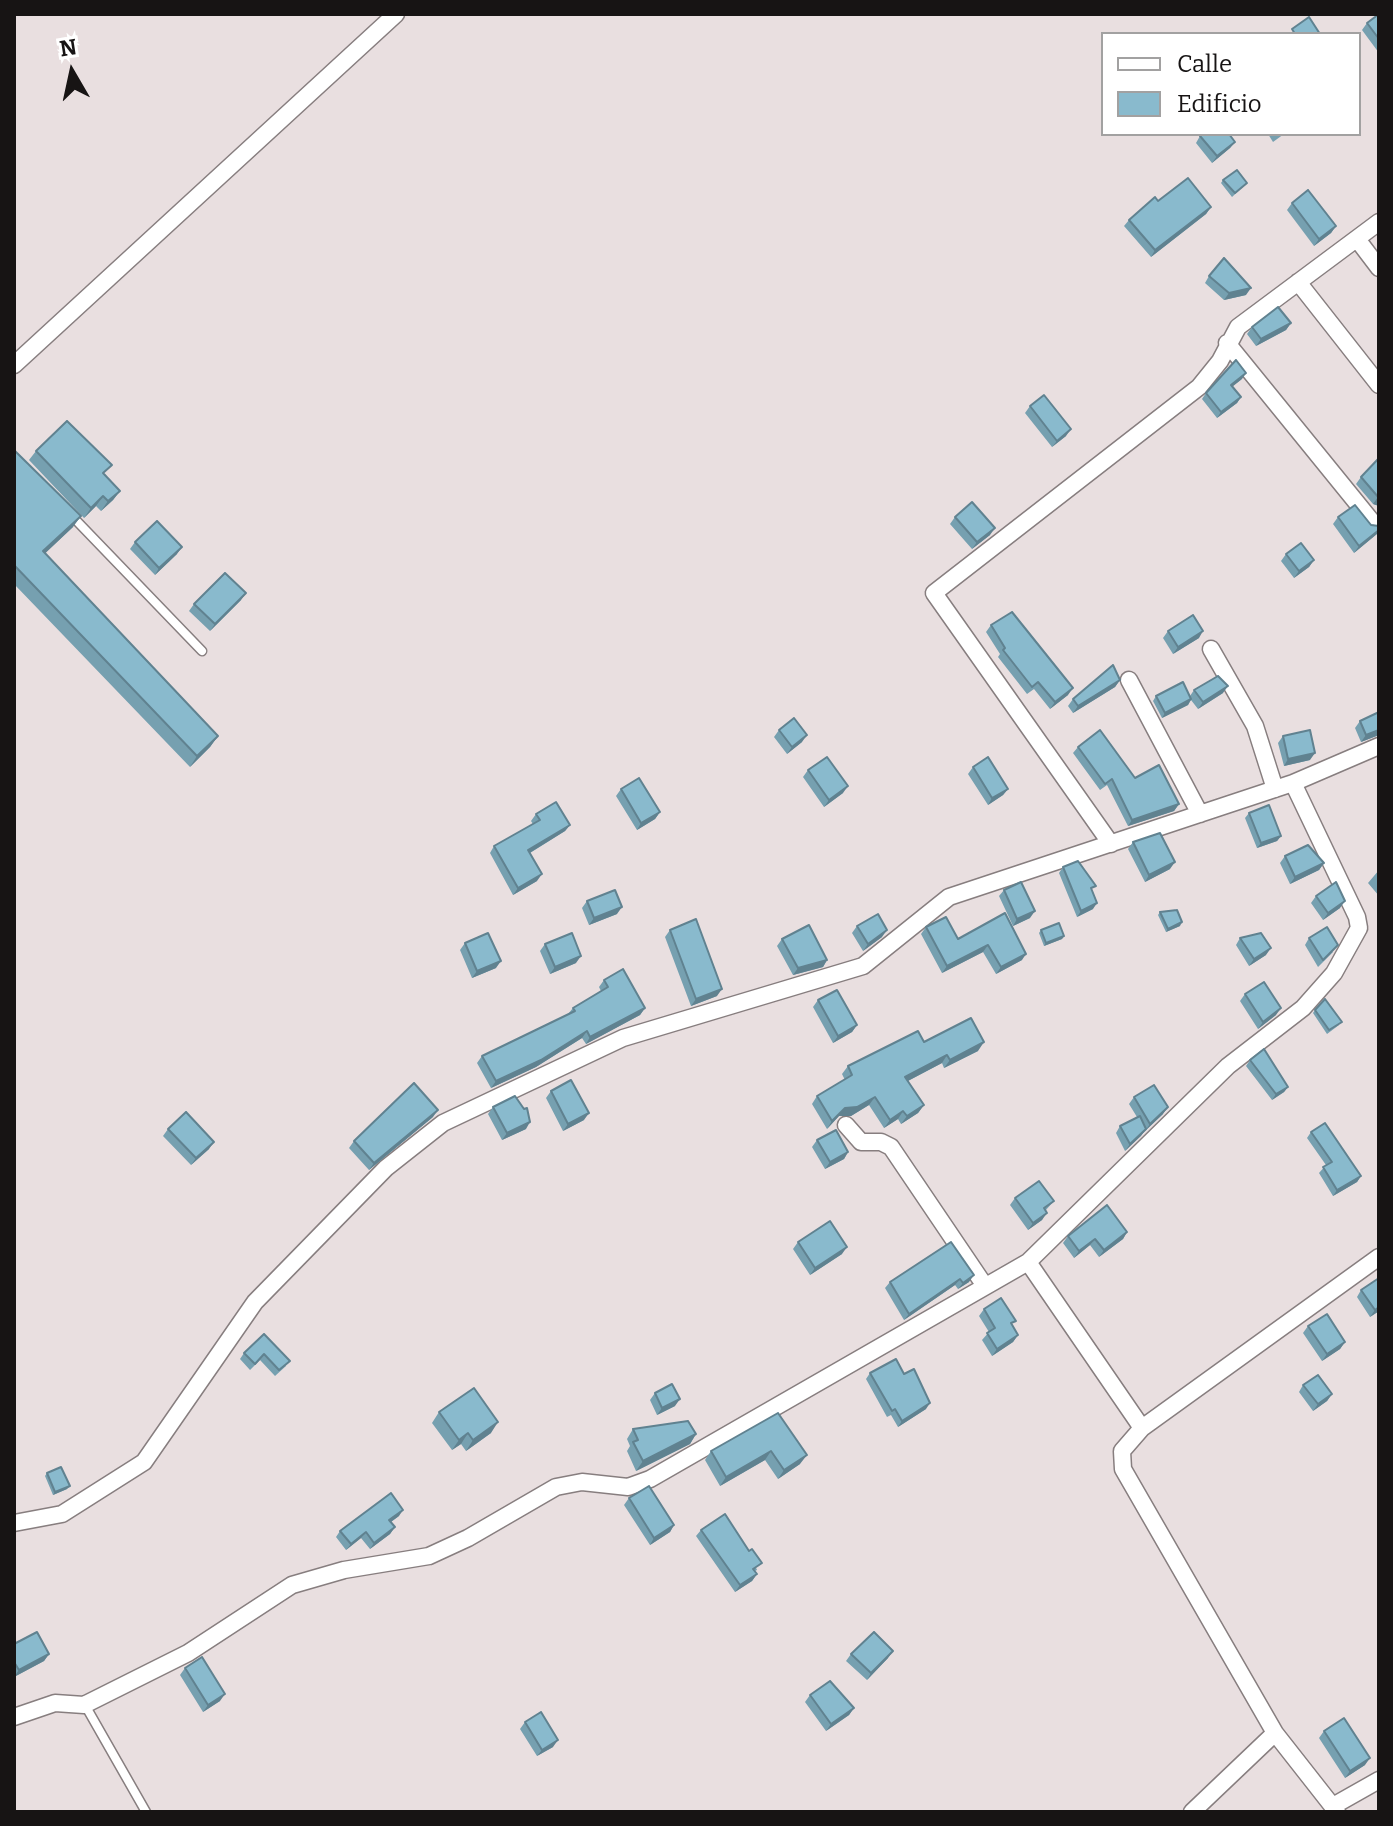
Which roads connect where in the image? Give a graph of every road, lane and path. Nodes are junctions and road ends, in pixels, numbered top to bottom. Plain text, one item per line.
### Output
1 (396, 14) edge
2 (1379, 222) edge
3 (1357, 239) junction
4 (1379, 268) edge
5 (1298, 282) junction
6 (1227, 343) junction
7 (14, 365) edge
8 (1379, 385) edge
9 (58, 502) edge
10 (1374, 524) edge
11 (1211, 649) dead end
12 (202, 651) dead end
13 (1129, 680) dead end
14 (1379, 746) edge
15 (1293, 783) junction
16 (1275, 789) junction
17 (1200, 814) junction
18 (1111, 844) junction
19 (846, 1125) dead end
20 (1379, 1257) edge
21 (1028, 1262) junction
22 (985, 1286) junction
23 (1142, 1428) junction
24 (14, 1523) edge
25 (84, 1705) junction
26 (14, 1717) edge
27 (1275, 1733) junction
28 (1379, 1780) edge
29 (1335, 1809) edge
30 (146, 1812) edge
31 (1192, 1812) edge

1 - 7 street
2 - 3 street
3 - 4 street
3 - 5 street
5 - 6 street
5 - 8 street
6 - 10 street
6 - 18 street
9 - 12 lane
11 - 16 street
13 - 17 street
14 - 15 street
15 - 16 street
15 - 21 street
16 - 17 street
17 - 18 street
18 - 24 street
19 - 22 street
20 - 23 street
21 - 22 street
21 - 23 street
22 - 25 street
23 - 27 street
25 - 26 street
25 - 30 lane
27 - 29 street
27 - 31 street
28 - 29 street

